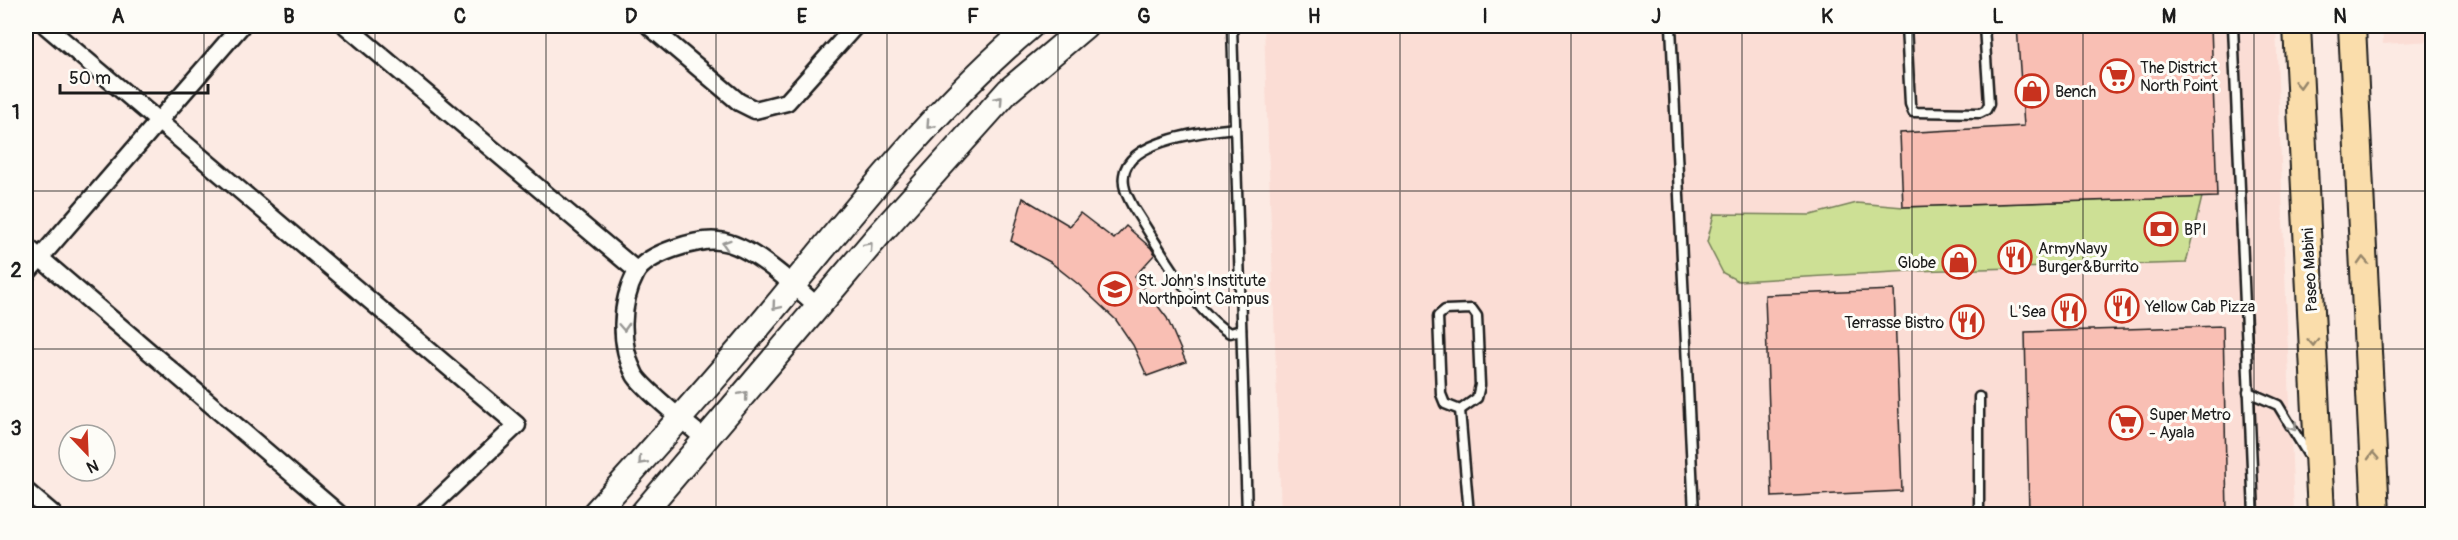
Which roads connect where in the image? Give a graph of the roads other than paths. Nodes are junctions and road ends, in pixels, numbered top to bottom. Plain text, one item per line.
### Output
1 (46, 26) edge
2 (241, 26) edge
3 (346, 26) edge
4 (649, 26) edge
5 (855, 26) edge
6 (1031, 26) edge
7 (1232, 26) edge
8 (1671, 26) edge
9 (1906, 26) edge
10 (1984, 26) edge
11 (2233, 26) edge
12 (2297, 26) edge
13 (2352, 26) edge
14 (1078, 28) edge
15 (158, 122) junction
16 (1235, 128) junction
17 (26, 246) edge
18 (39, 258) junction
19 (637, 271) junction
20 (26, 274) edge
21 (793, 285) junction
22 (817, 306) junction
23 (1241, 330) junction
24 (2248, 392) junction
25 (1979, 397) dead end
26 (1460, 410) junction
27 (681, 418) junction
28 (706, 440) junction
29 (26, 491) edge
30 (2321, 507) edge
31 (53, 514) edge
32 (339, 514) edge
33 (423, 514) edge
34 (594, 514) edge
35 (642, 514) edge
36 (1247, 514) edge
37 (1469, 514) edge
38 (1694, 514) edge
39 (1979, 514) edge
40 (2254, 514) edge
41 (2376, 514) edge

1 - 15 street
2 - 15 street
3 - 19 street
4 - 5 street
6 -> 21 street
7 - 16 lane
8 - 38 lane
9 - 10 lane
11 - 24 lane
12 -> 30 main road, Paseo Mabini
41 -> 13 main road
22 -> 14 street
15 - 18 street
15 - 33 street
16 - 23 lane
16 - 23 lane
17 - 18 street
18 - 20 street
18 - 32 street
21 -> 19 street
19 -> 27 street
21 - 22 street
21 -> 27 street
28 -> 22 street
23 - 36 lane
24 -> 30 lane
24 - 40 lane
25 - 39 lane
26 - 26 lane
26 - 37 lane
27 - 28 street
27 -> 34 street
28 - 35 street
29 - 31 street

